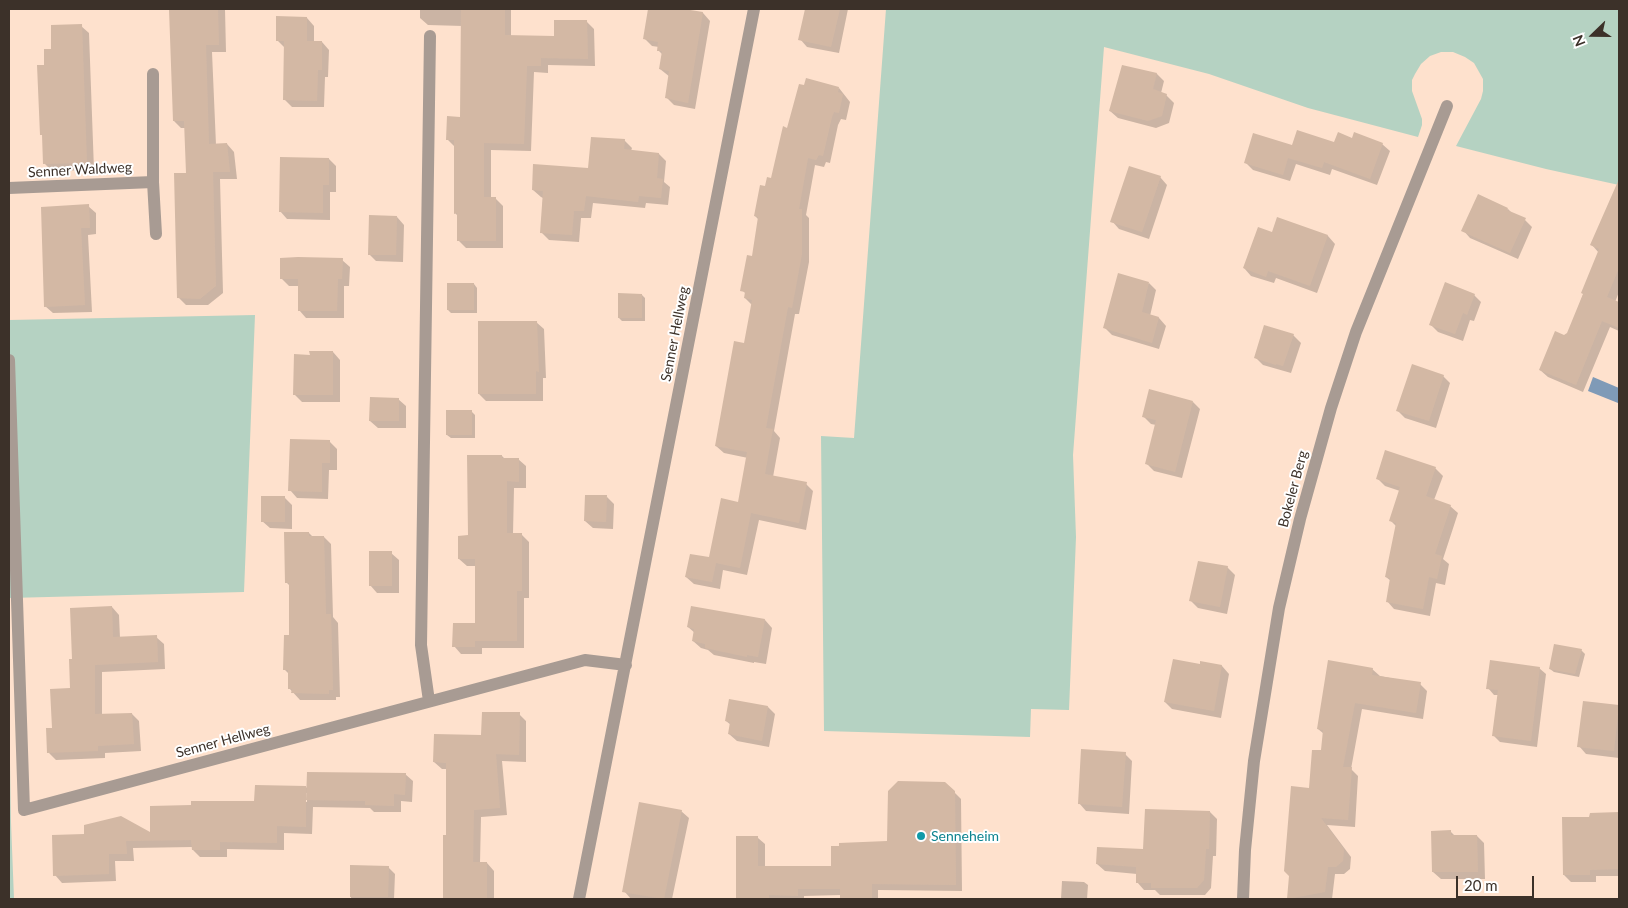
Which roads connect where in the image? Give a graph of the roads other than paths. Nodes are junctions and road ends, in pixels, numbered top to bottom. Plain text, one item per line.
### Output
1 (754, 9) edge
2 (430, 36) dead end
3 (154, 74) dead end
4 (1447, 106) dead end
5 (153, 182) junction
6 (9, 188) edge
7 (156, 234) dead end
8 (9, 360) edge
9 (626, 665) junction
10 (429, 701) junction
11 (579, 899) edge
12 (1243, 899) edge

1 - 9 street, Senner Hellweg
2 - 10 street
3 - 5 street
4 - 12 street, Bokeler Berg
5 - 6 street, Senner Waldweg
5 - 7 street
8 - 10 street, Senner Hellweg
9 - 10 street, Senner Hellweg
9 - 11 street, Senner Hellweg

